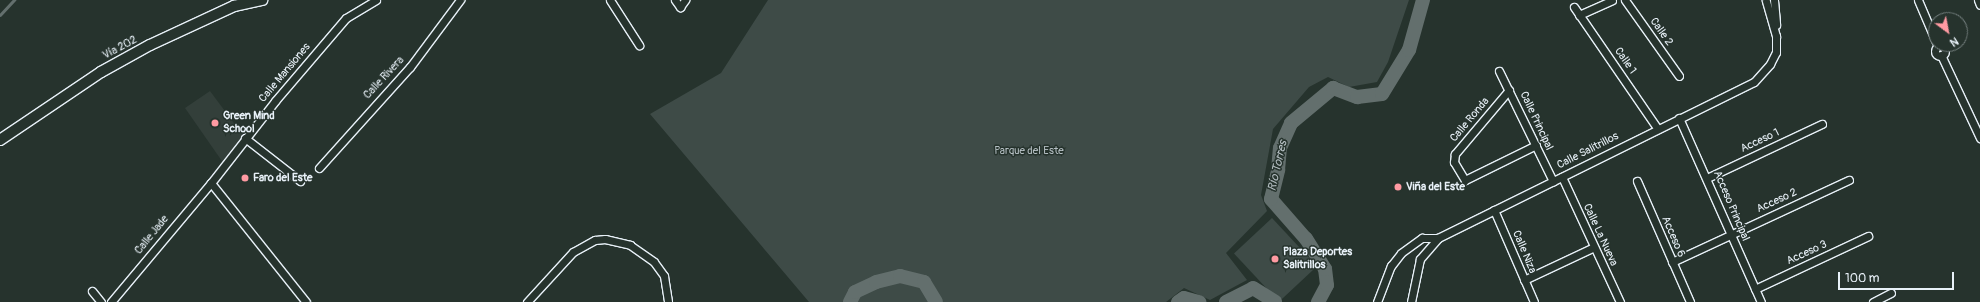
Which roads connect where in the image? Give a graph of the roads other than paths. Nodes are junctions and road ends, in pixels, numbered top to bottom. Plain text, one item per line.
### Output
1 (262, 0) edge
2 (376, 0) edge
3 (460, 0) edge
4 (610, 0) edge
5 (675, 0) edge
6 (685, 0) edge
7 (1612, 0) edge
8 (1626, 0) edge
9 (1766, 0) edge
10 (1774, 0) edge
11 (1918, 0) edge
12 (1978, 0) edge
13 (1980, 5) edge
14 (1574, 7) dead end
15 (1579, 15) junction
16 (1928, 23) edge
17 (1776, 36) junction
18 (639, 45) dead end
19 (1943, 52) edge
20 (1499, 71) dead end
21 (1679, 76) dead end
22 (1509, 90) junction
23 (1679, 118) junction
24 (1822, 124) dead end
25 (1658, 129) junction
26 (245, 138) junction
27 (1980, 138) edge
28 (0, 140) edge
29 (1536, 146) junction
30 (319, 168) dead end
31 (1562, 177) junction
32 (1707, 178) junction
33 (1849, 180) dead end
34 (300, 181) dead end
35 (1553, 181) junction
36 (1637, 181) dead end
37 (211, 183) junction
38 (1494, 210) junction
39 (1731, 235) junction
40 (1868, 236) dead end
41 (1438, 238) junction
42 (1594, 247) junction
43 (1672, 262) junction
44 (1524, 280) junction
45 (1755, 289) junction
46 (92, 291) dead end
47 (1891, 294) dead end
48 (101, 302) edge
49 (111, 302) edge
50 (306, 302) edge
51 (527, 302) edge
52 (668, 302) edge
53 (1377, 302) edge
54 (1411, 302) edge
55 (1534, 302) edge
56 (1620, 302) edge
57 (1690, 302) edge
58 (1761, 302) edge
59 (1873, 302) edge

1 - 28 main road, Vía 202
2 - 26 street, Calle Mansiones
3 - 30 street, Calle Rivera
4 - 18 street
5 - 6 street
7 - 15 street
8 - 21 street, Calle 2
9 - 17 street, Calle Salitrillos
10 - 17 street
11 - 16 street
12 - 13 street
14 - 15 street, Calle 1
15 - 25 street, Calle 1
17 - 23 street, Calle Salitrillos
19 - 27 street
20 - 22 street, Calle Principal
22 - 29 street, Calle Principal
22 - 29 street, Calle Ronda
23 - 25 street, Calle Salitrillos
23 - 32 street, Acceso Principal
24 - 32 street, Acceso 1
25 - 31 street, Calle Salitrillos
26 - 34 street
26 - 37 street, Calle Mansiones
29 - 35 street, Calle Principal
31 - 35 street, Calle Salitrillos
31 - 42 street, Calle La Nueva
32 - 39 street, Acceso Principal
33 - 39 street, Acceso 2
35 - 38 street, Calle Salitrillos
36 - 43 street, Acceso 6
37 - 49 street, Calle Jade
37 - 50 street
38 - 41 street, Calle Salitrillos
38 - 44 street, Calle Niza
39 - 43 street, Acceso 2
39 - 45 street, Acceso Principal
40 - 45 street, Acceso 3
41 - 53 street, Calle Salitrillos
41 - 54 street
42 - 44 street
42 - 56 street, Calle La Nueva
43 - 57 street, Acceso 6
44 - 55 street, Calle Niza
45 - 58 street, Acceso Principal
46 - 48 street
47 - 59 street
51 - 52 street

